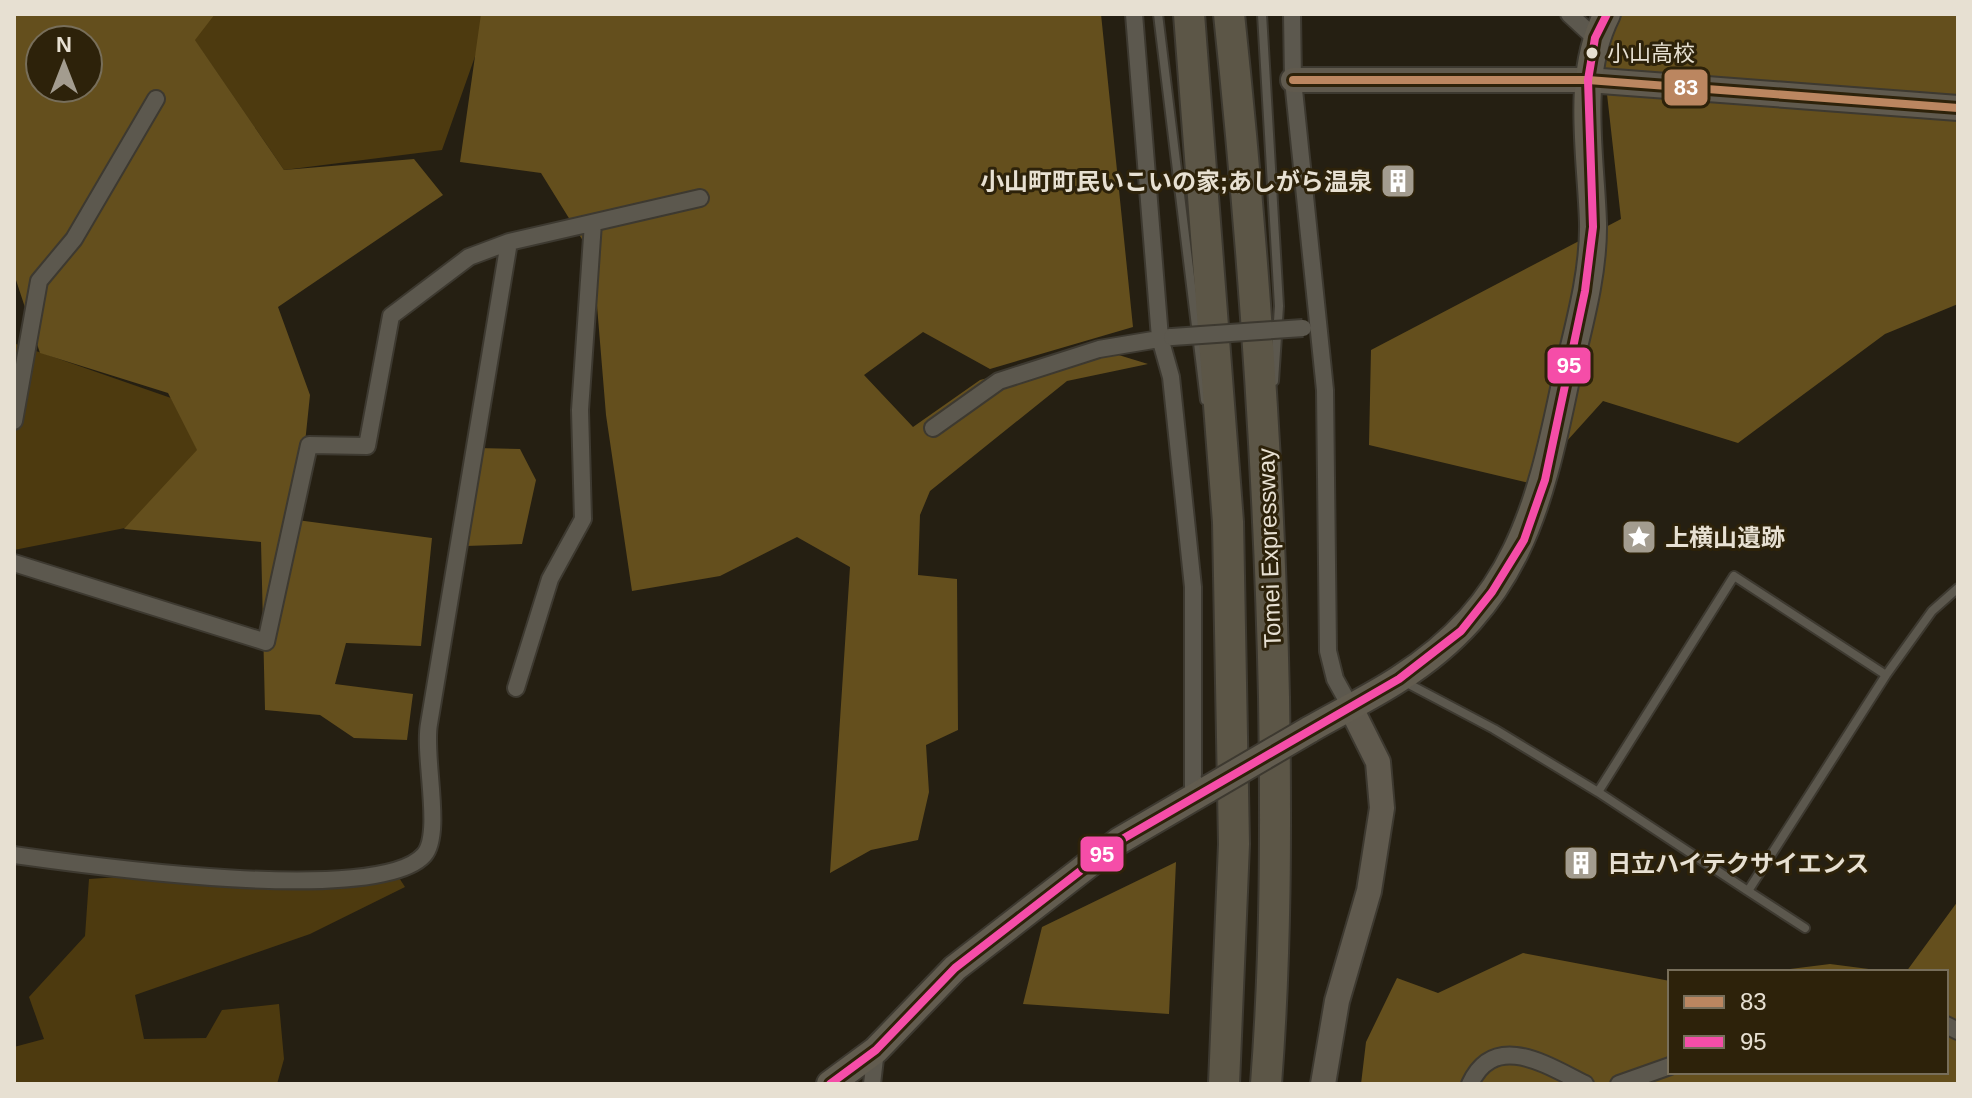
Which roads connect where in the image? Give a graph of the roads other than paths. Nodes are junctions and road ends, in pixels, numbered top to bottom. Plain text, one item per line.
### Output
1 (1134, 14) edge
2 (1158, 14) edge
3 (1189, 14) edge
4 (1229, 14) edge
5 (1262, 14) edge
6 (1292, 14) edge
7 (1569, 14) edge
8 (1607, 14) edge
9 (1595, 38) junction
10 (1293, 80) junction
11 (1588, 80) junction
12 (156, 99) dead end
13 (1958, 108) edge
14 (700, 198) dead end
15 (593, 223) junction
16 (509, 242) junction
17 (1312, 328) junction
18 (1166, 337) junction
19 (1207, 413) dead end
20 (14, 421) edge
21 (933, 428) dead end
22 (1210, 428) dead end
23 (1267, 490) junction
24 (1228, 522) junction
25 (14, 563) edge
26 (1958, 588) edge
27 (1886, 675) junction
28 (1399, 679) junction
29 (516, 688) dead end
30 (1350, 706) junction
31 (1598, 792) junction
32 (1200, 794) junction
33 (14, 855) edge
34 (1748, 891) junction
35 (1805, 928) dead end
36 (876, 1050) junction
37 (1668, 1067) edge
38 (830, 1084) edge
39 (872, 1084) edge
40 (1224, 1084) edge
41 (1266, 1084) edge
42 (1323, 1084) edge
43 (1470, 1084) edge
44 (1585, 1084) edge
45 (1619, 1084) edge

1 - 18 street
2 - 19 lane
3 - 24 highway, Tomei Expressway
4 - 23 highway, Tomei Expressway
5 - 23 lane
6 - 10 street
7 - 9 street
8 - 9 main road
9 - 11 main road
10 - 11 street
10 - 17 street
11 - 13 street
11 - 28 main road
12 - 20 street
14 - 15 street
15 - 16 street
15 - 29 street
16 - 25 street
16 - 33 street
17 - 18 street, bridge
17 - 30 street
18 - 21 street
18 - 32 street
22 - 24 lane
23 - 41 highway, Tomei Expressway
24 - 40 highway, Tomei Expressway
26 - 27 lane
27 - 31 lane
27 - 34 lane
28 - 30 main road
28 - 31 lane
30 - 32 main road, bridge
30 - 42 street
31 - 34 lane
32 - 36 main road
34 - 35 lane
36 - 38 main road
36 - 39 street
37 - 45 street
43 - 44 street

